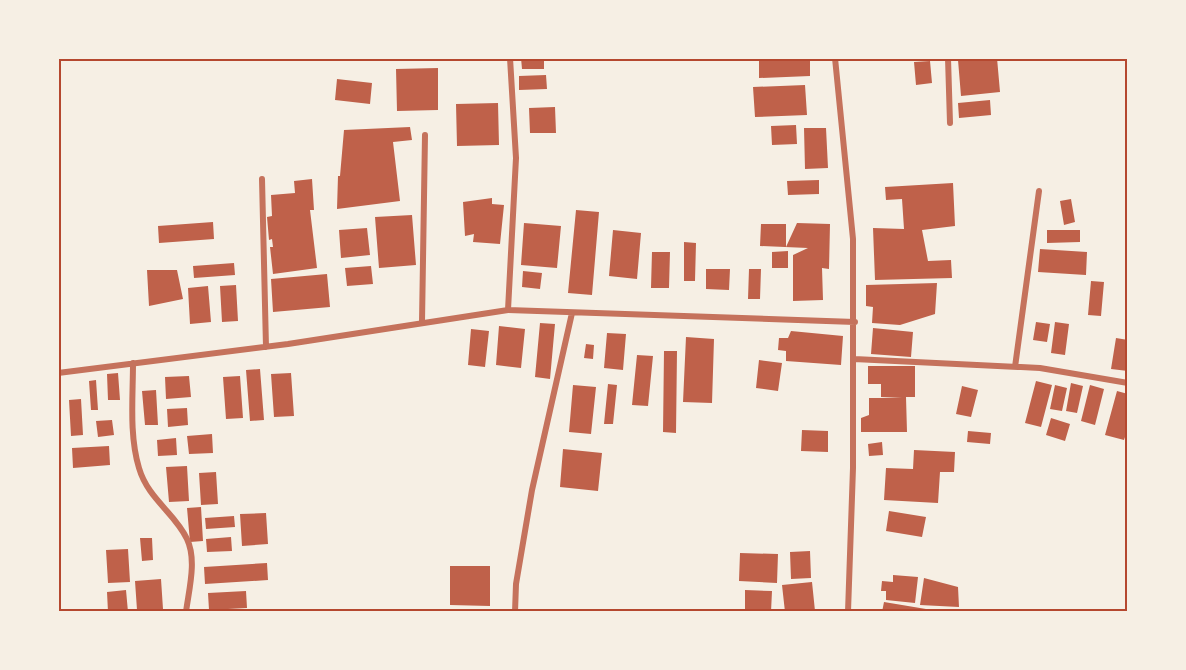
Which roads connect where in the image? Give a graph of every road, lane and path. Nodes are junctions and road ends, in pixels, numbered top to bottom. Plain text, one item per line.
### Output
1 (510, 58) edge
2 (835, 58) edge
3 (948, 58) edge
4 (950, 123) dead end
5 (425, 135) dead end
6 (262, 179) dead end
7 (1039, 191) dead end
8 (508, 310) junction
9 (572, 313) junction
10 (422, 322) junction
11 (855, 322) junction
12 (266, 347) junction
13 (854, 359) junction
14 (133, 363) junction
15 (1015, 367) junction
16 (58, 373) edge
17 (1128, 382) edge
18 (186, 612) edge
19 (515, 612) edge
20 (848, 612) edge

1 - 8 street
2 - 11 street
3 - 4 street
5 - 10 street
6 - 12 street
7 - 15 street
8 - 9 street
8 - 10 street
9 - 11 street
9 - 19 street
10 - 12 street
11 - 13 street
12 - 14 street
13 - 15 street
13 - 20 street
14 - 16 street
14 - 18 street
15 - 17 street

